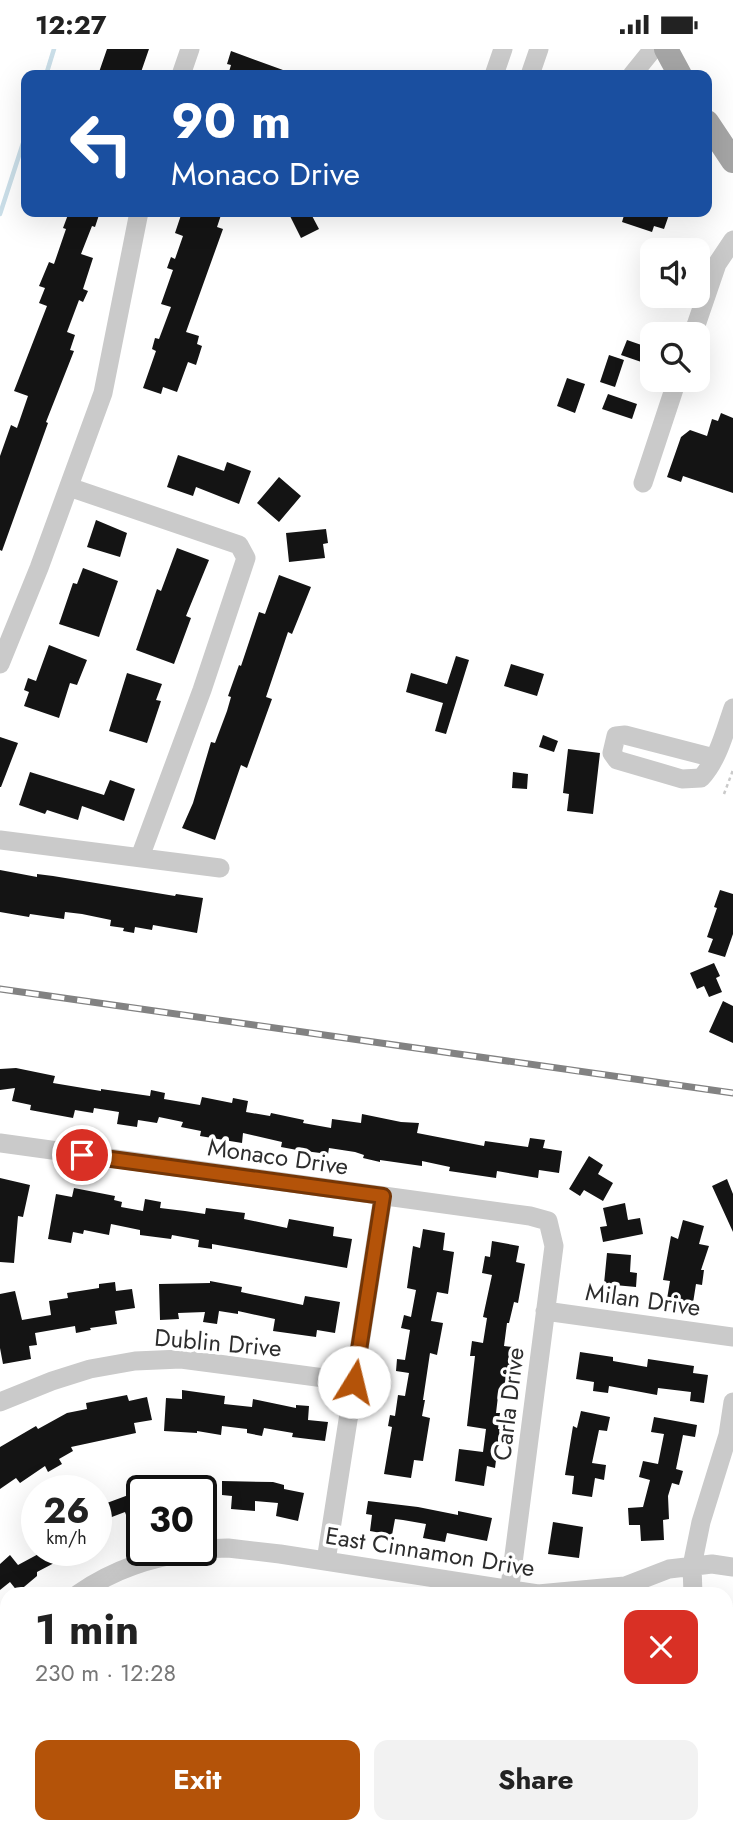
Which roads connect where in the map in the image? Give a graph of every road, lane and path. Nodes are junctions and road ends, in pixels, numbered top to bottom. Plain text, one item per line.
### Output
1 (190, 49) edge
2 (503, 49) edge
3 (539, 49) edge
4 (653, 49) edge
5 (666, 49) edge
6 (183, 70) edge
7 (496, 70) edge
8 (532, 70) edge
9 (636, 70) edge
10 (677, 70) edge
11 (712, 130) edge
12 (733, 161) edge
13 (138, 217) edge
14 (729, 253) edge
15 (697, 322) edge
16 (673, 392) edge
17 (643, 483) dead end
18 (69, 487) junction
19 (0, 664) edge
20 (733, 708) edge
21 (714, 758) dead end
22 (733, 770) edge
23 (724, 794) dead end
24 (0, 840) edge
25 (140, 857) junction
26 (220, 868) dead end
27 (0, 1143) edge
28 (383, 1196) junction
29 (548, 1221) joint
30 (545, 1311) junction
31 (733, 1337) edge
32 (354, 1382) junction
33 (0, 1402) edge
34 (733, 1402) edge
35 (217, 1548) edge
36 (326, 1561) junction
37 (128, 1566) edge
38 (692, 1566) junction
39 (733, 1567) edge
40 (88, 1587) edge
41 (475, 1587) edge
42 (510, 1587) edge
43 (616, 1587) edge
44 (693, 1587) edge

1 - 6 street
2 - 7 street
3 - 8 street
4 - 9 street
5 - 10 main road
11 - 12 main road
13 - 18 street
14 - 15 street
16 - 17 street
18 - 19 street
18 - 25 street
20 - 21 street
22 - 23 path
24 - 25 street
25 - 26 street
27 - 28 street, Monaco Drive
28 - 29 street, Monaco Drive
28 - 32 street
29 - 30 street, Carla Drive
30 - 31 street, Milan Drive
30 - 42 street, Carla Drive
32 - 33 street, Dublin Drive
32 - 36 street
34 - 38 street
35 - 36 street, East Cinnamon Drive
36 - 41 street, East Cinnamon Drive
37 - 40 street
38 - 39 street, East Cinnamon Drive
38 - 43 street, East Cinnamon Drive
38 - 44 street

